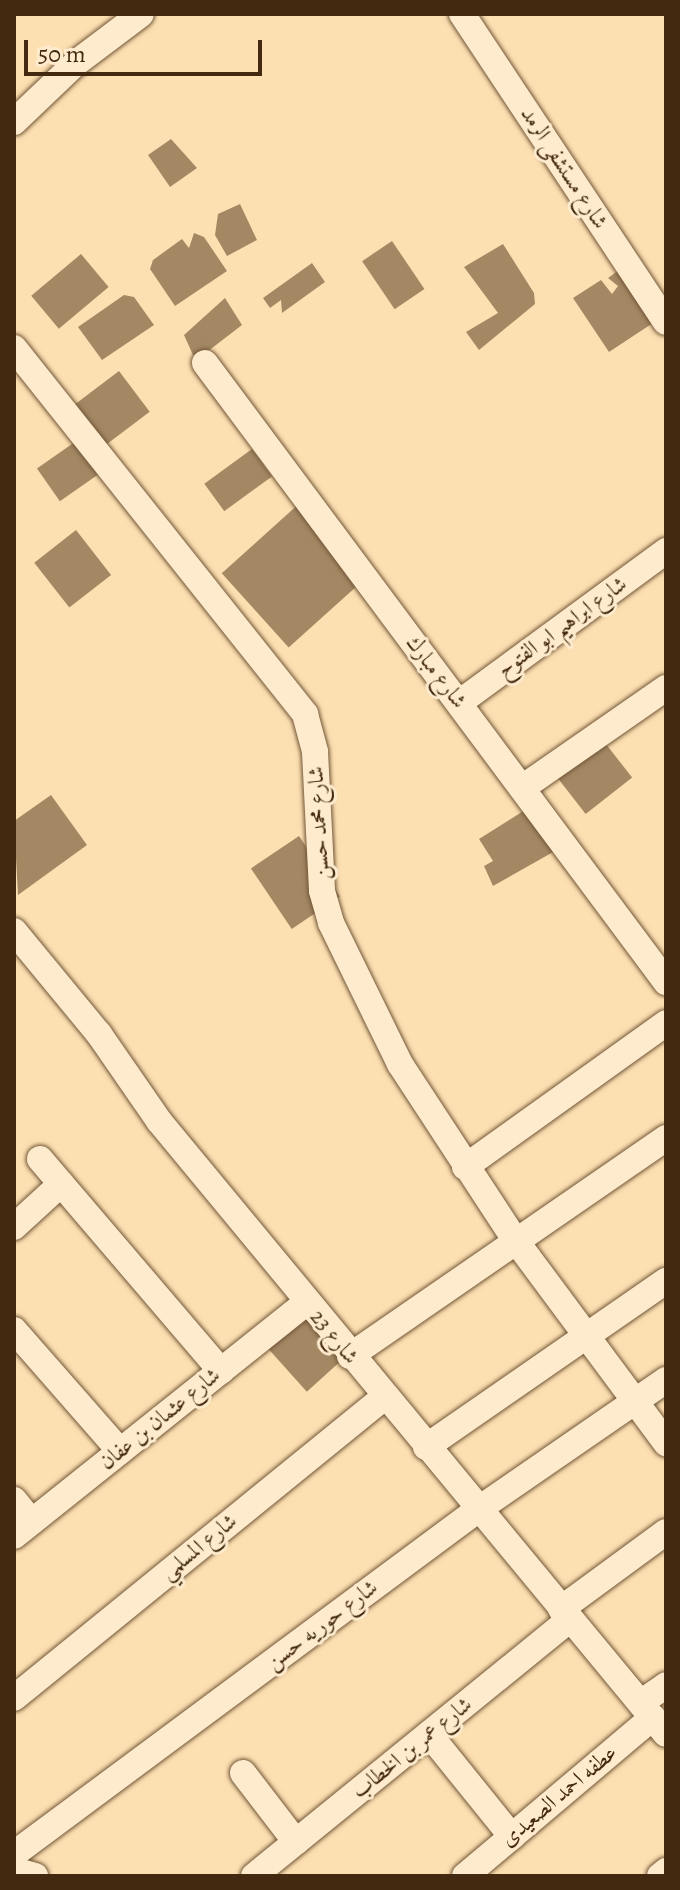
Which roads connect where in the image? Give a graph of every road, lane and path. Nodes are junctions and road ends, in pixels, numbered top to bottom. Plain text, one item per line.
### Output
1 (141, 14) edge
2 (462, 14) edge
3 (14, 122) edge
4 (666, 322) edge
5 (14, 348) edge
6 (205, 363) dead end
7 (666, 551) edge
8 (666, 688) edge
9 (459, 703) junction
10 (522, 788) junction
11 (14, 931) edge
12 (666, 982) edge
13 (666, 1023) edge
14 (666, 1138) edge
15 (40, 1159) dead end
16 (465, 1167) junction
17 (61, 1184) junction
18 (14, 1227) edge
19 (516, 1241) junction
20 (666, 1281) edge
21 (306, 1303) junction
22 (14, 1330) edge
23 (585, 1337) junction
24 (350, 1356) junction
25 (221, 1371) junction
26 (666, 1380) edge
27 (384, 1397) junction
28 (634, 1401) junction
29 (666, 1443) edge
30 (426, 1447) junction
31 (120, 1451) junction
32 (14, 1500) edge
33 (476, 1511) junction
34 (23, 1529) edge
35 (666, 1532) edge
36 (565, 1615) junction
37 (666, 1685) edge
38 (14, 1698) edge
39 (654, 1718) edge
40 (429, 1734) junction
41 (243, 1773) dead end
42 (512, 1837) junction
43 (296, 1842) junction
44 (14, 1854) edge
45 (14, 1870) edge
46 (666, 1871) edge
47 (35, 1876) edge
48 (254, 1876) edge
49 (465, 1876) edge
50 (660, 1876) edge

1 - 3 street
2 - 4 street, شارع مستشفى الرمد
5 - 16 street, شارع محمد حسن
6 - 9 street, شارع مبارك
7 - 9 street, شارع ابراهيم ابو الفتوح
8 - 10 street
9 - 10 street, شارع مبارك
10 - 12 street, شارع مبارك
11 - 21 street, شارع 23
13 - 16 street
14 - 19 street
15 - 17 street
16 - 19 street, شارع محمد حسن
17 - 18 street
17 - 25 street
19 - 23 street, شارع محمد حسن
19 - 24 street
20 - 23 street
21 - 24 street, شارع 23
21 - 25 street, شارع عثمان بن عفان
22 - 31 street
23 - 28 street, شارع محمد حسن
23 - 30 street
24 - 27 street, شارع 23
25 - 31 street, شارع عثمان بن عفان
26 - 28 street, شارع حوريه حسن
27 - 30 street, شارع 23
27 - 38 street, شارع المسلمي
28 - 29 street, شارع محمد حسن
28 - 33 street, شارع حوريه حسن
30 - 33 street, شارع 23
31 - 34 street, شارع عثمان بن عفان
32 - 34 street
33 - 36 street, شارع 23
33 - 44 street, شارع حوريه حسن
35 - 36 street, شارع عمر بن الخطاب
36 - 39 street, شارع 23
36 - 40 street, شارع عمر بن الخطاب
37 - 39 street, عطفه احمد الصعيدى
39 - 42 street, عطفه احمد الصعيدى
40 - 42 street
40 - 43 street, شارع عمر بن الخطاب
41 - 43 street
42 - 49 street, عطفه احمد الصعيدى
43 - 48 street, شارع عمر بن الخطاب
45 - 47 street
46 - 50 street

